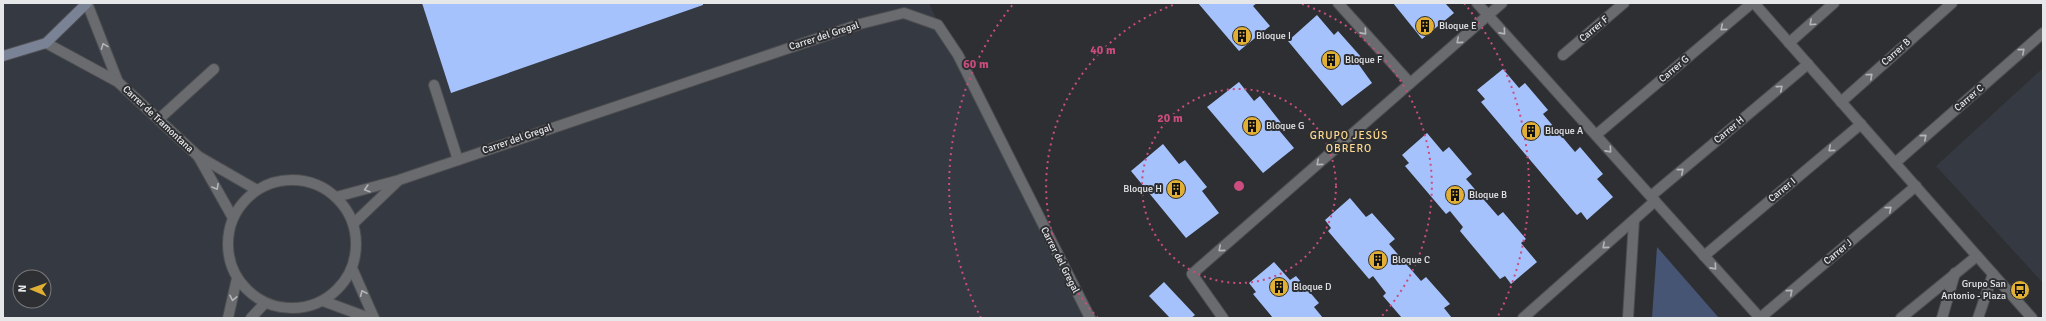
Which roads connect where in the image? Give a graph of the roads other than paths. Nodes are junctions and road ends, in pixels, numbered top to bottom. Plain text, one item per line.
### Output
1 (87, 3) edge
2 (1338, 3) edge
3 (1477, 3) edge
4 (1502, 3) edge
5 (1624, 3) edge
6 (1753, 3) edge
7 (1834, 3) edge
8 (1952, 3) edge
9 (1488, 15) junction
10 (2043, 33) edge
11 (46, 43) junction
12 (1789, 43) junction
13 (1564, 54) dead end
14 (3, 56) edge
15 (1808, 64) junction
16 (214, 69) dead end
17 (118, 82) junction
18 (1410, 83) junction
19 (434, 85) dead end
20 (1841, 102) junction
21 (159, 119) junction
22 (1860, 124) junction
23 (1596, 135) junction
24 (198, 156) junction
25 (458, 160) junction
26 (1895, 163) junction
27 (399, 180) junction
28 (1916, 186) junction
29 (257, 190) junction
30 (336, 198) junction
31 (1653, 199) junction
32 (233, 218) junction
33 (1634, 220) junction
34 (353, 224) junction
35 (1704, 256) junction
36 (1977, 256) junction
37 (352, 268) junction
38 (1955, 274) junction
39 (1993, 274) junction
40 (237, 278) junction
41 (322, 301) junction
42 (265, 303) junction
43 (228, 318) edge
44 (251, 318) edge
45 (369, 318) edge
46 (374, 318) edge
47 (1090, 318) edge
48 (1223, 318) edge
49 (1523, 318) edge
50 (1628, 318) edge
51 (1760, 318) edge
52 (1901, 318) edge
53 (1942, 318) edge
54 (1978, 318) edge
55 (2032, 318) edge

1 - 11 main road
17 -> 1 street, Carrer de Tramontana
2 -> 18 street
3 - 9 street
4 - 9 street
5 - 13 street, Carrer F
6 - 12 street
6 -> 23 street, Carrer G
7 -> 12 street
20 -> 8 street, Carrer B
9 -> 18 street
9 -> 23 street
26 -> 10 street, Carrer C
11 - 14 main road
11 - 17 street, Carrer de Tramontana
12 - 15 street
15 - 20 street
31 -> 15 street, Carrer H
16 - 21 street
17 - 21 street, Carrer de Tramontana
18 -> 48 street
19 - 25 street
20 - 22 street
21 - 24 street, Carrer de Tramontana
22 - 26 street
22 -> 35 street, Carrer I
23 -> 31 street
24 - 29 street, Carrer de Tramontana
24 -> 32 street, Carrer de Tramontana
25 - 27 street, Carrer del Gregal
25 - 47 street, Carrer del Gregal
26 - 28 street
27 -> 30 street, Carrer del Gregal
27 - 34 street, Carrer del Gregal
28 - 36 street
51 -> 28 street, Carrer J
29 - 30 street
29 - 32 street
30 - 34 street
31 - 33 street, Carrer H
31 - 35 street
32 - 40 street
33 -> 49 street, Carrer H
33 - 50 street
34 - 37 street
35 -> 51 street
36 - 38 street
36 - 39 street
37 - 41 street
46 -> 37 street
38 - 52 street
38 - 53 street
39 - 54 street
39 - 55 street
40 - 42 street
40 -> 43 street
41 - 42 street
41 - 45 street
42 - 44 street

